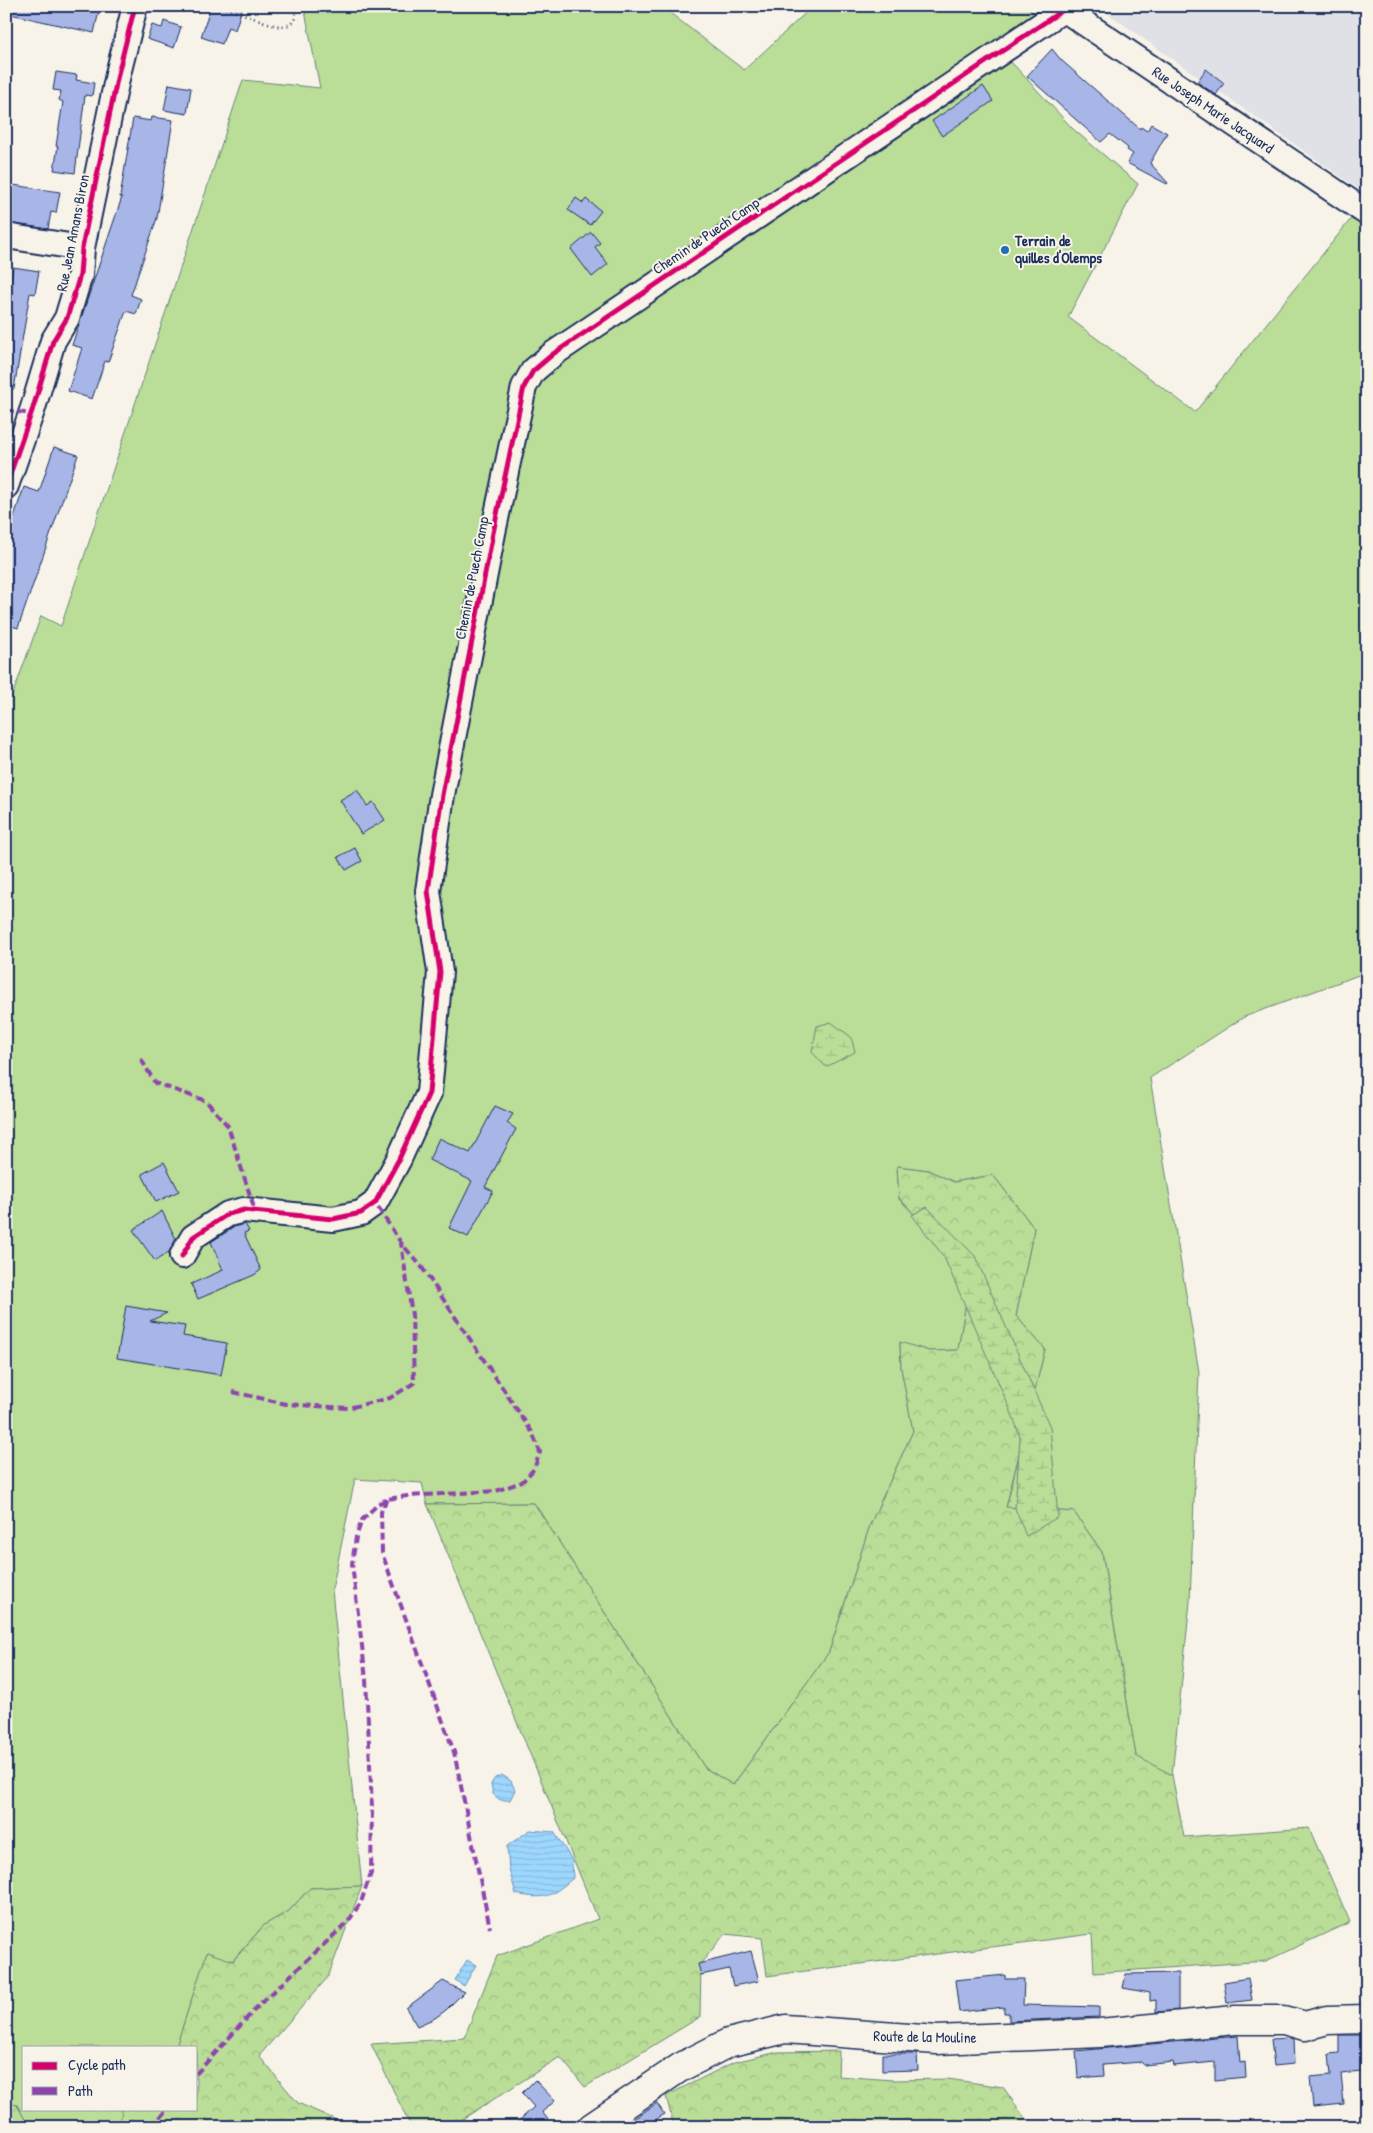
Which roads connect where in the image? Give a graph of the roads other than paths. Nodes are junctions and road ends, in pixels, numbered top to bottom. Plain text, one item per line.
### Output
1 (135, 6) edge
2 (1061, 8) edge
3 (1367, 213) edge
4 (6, 236) edge
5 (82, 248) junction
6 (6, 486) edge
7 (182, 1256) dead end
8 (1367, 2019) edge
9 (592, 2127) edge

1 - 5 street, Rue Jean Amans Biron
2 - 3 street, Rue Joseph Marie Jacquard
2 - 7 street, Chemin de Puech Camp
4 - 5 street
5 - 6 street, Rue Jean Amans Biron
8 - 9 main road, Route de la Mouline

